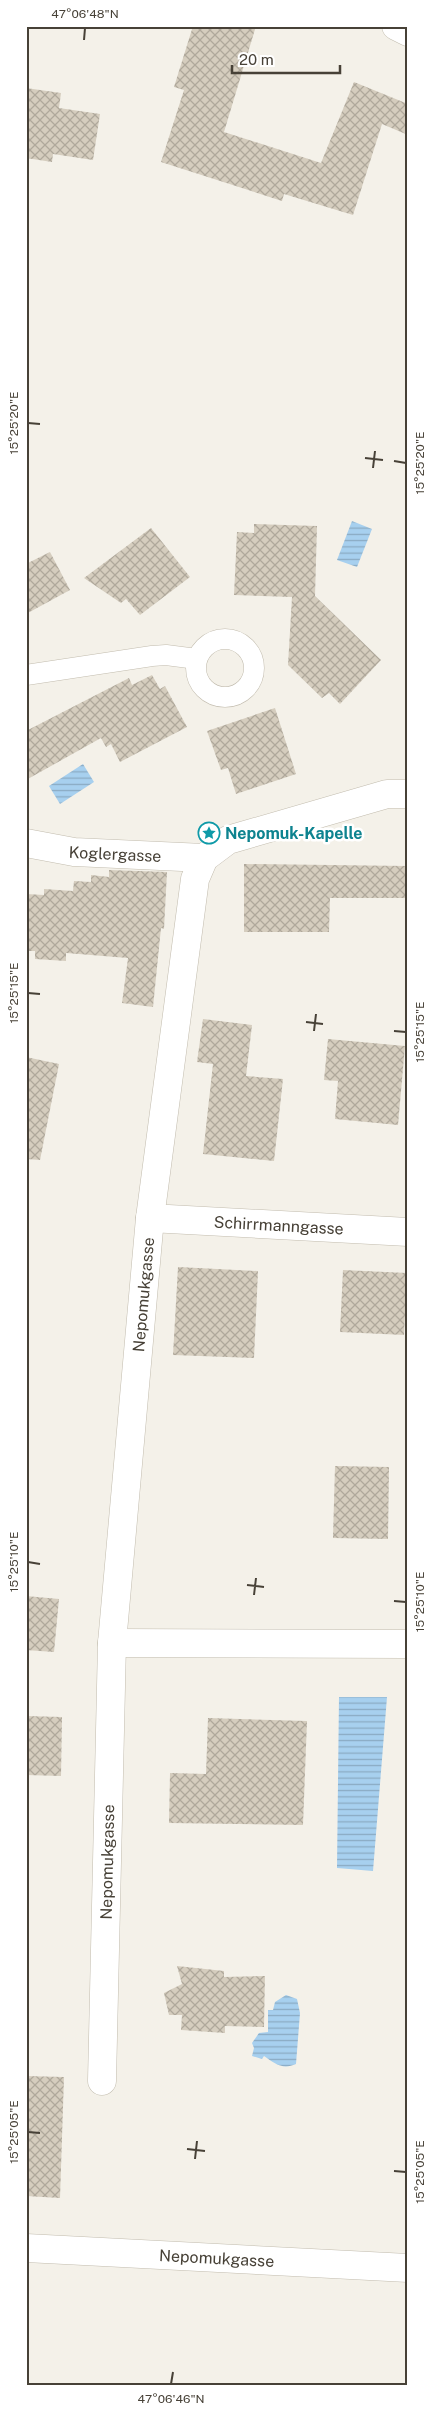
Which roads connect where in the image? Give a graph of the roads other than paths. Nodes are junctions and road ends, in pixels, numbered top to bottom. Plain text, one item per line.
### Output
1 (396, 26) edge
2 (408, 32) edge
3 (197, 659) dead end
4 (26, 675) edge
5 (408, 794) edge
6 (26, 843) edge
7 (204, 858) junction
8 (150, 1218) junction
9 (408, 1232) edge
10 (112, 1643) junction
11 (408, 1644) edge
12 (102, 2081) dead end
13 (26, 2248) edge
14 (408, 2268) edge

1 - 2 street
3 - 4 lane
5 - 7 street
6 - 7 street, Koglergasse
7 - 8 street, Nepomukgasse
8 - 9 street, Schirrmanngasse
8 - 10 street, Nepomukgasse
10 - 11 street
10 - 12 street, Nepomukgasse
13 - 14 street, Nepomukgasse

